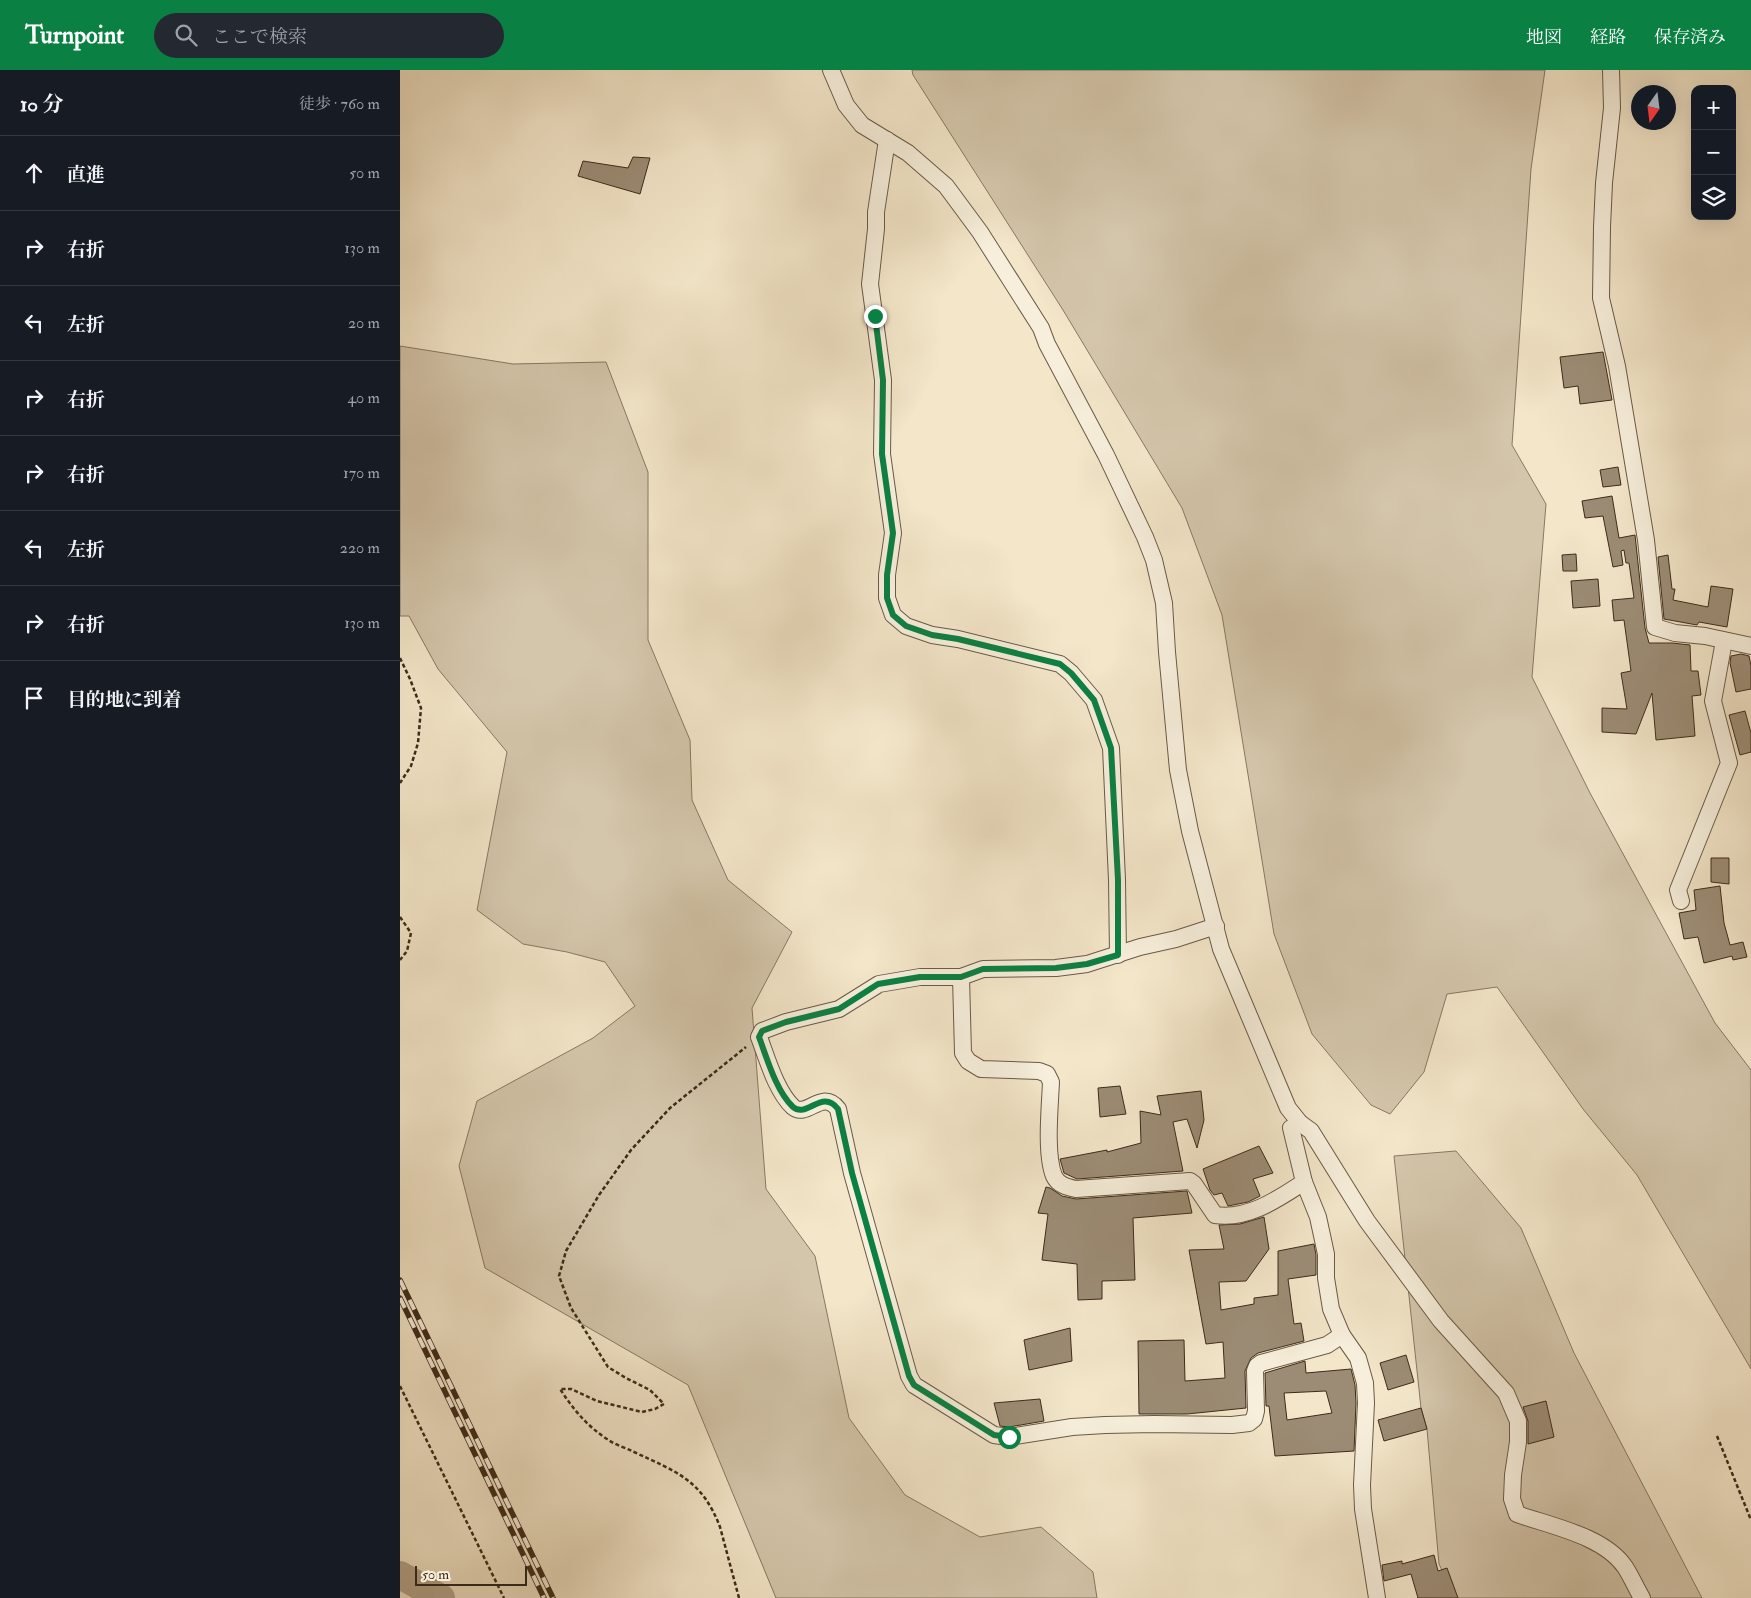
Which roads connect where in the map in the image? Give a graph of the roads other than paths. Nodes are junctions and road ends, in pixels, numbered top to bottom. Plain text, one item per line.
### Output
1 (831, 70) edge
2 (1611, 70) edge
3 (887, 140) junction
4 (1724, 641) junction
5 (1751, 646) edge
6 (1681, 901) dead end
7 (1216, 926) junction
8 (1118, 955) junction
9 (961, 977) junction
10 (1300, 1123) junction
11 (1304, 1182) junction
12 (1342, 1335) junction
13 (1377, 1598) edge
14 (1642, 1598) edge

1 - 3 street
2 - 4 street
3 - 7 street
3 - 8 street
4 - 5 street
4 - 6 street
7 - 8 street
7 - 10 street
8 - 9 street
9 - 11 street
9 - 12 street
10 - 11 street
10 - 14 street
11 - 12 street
12 - 13 street

